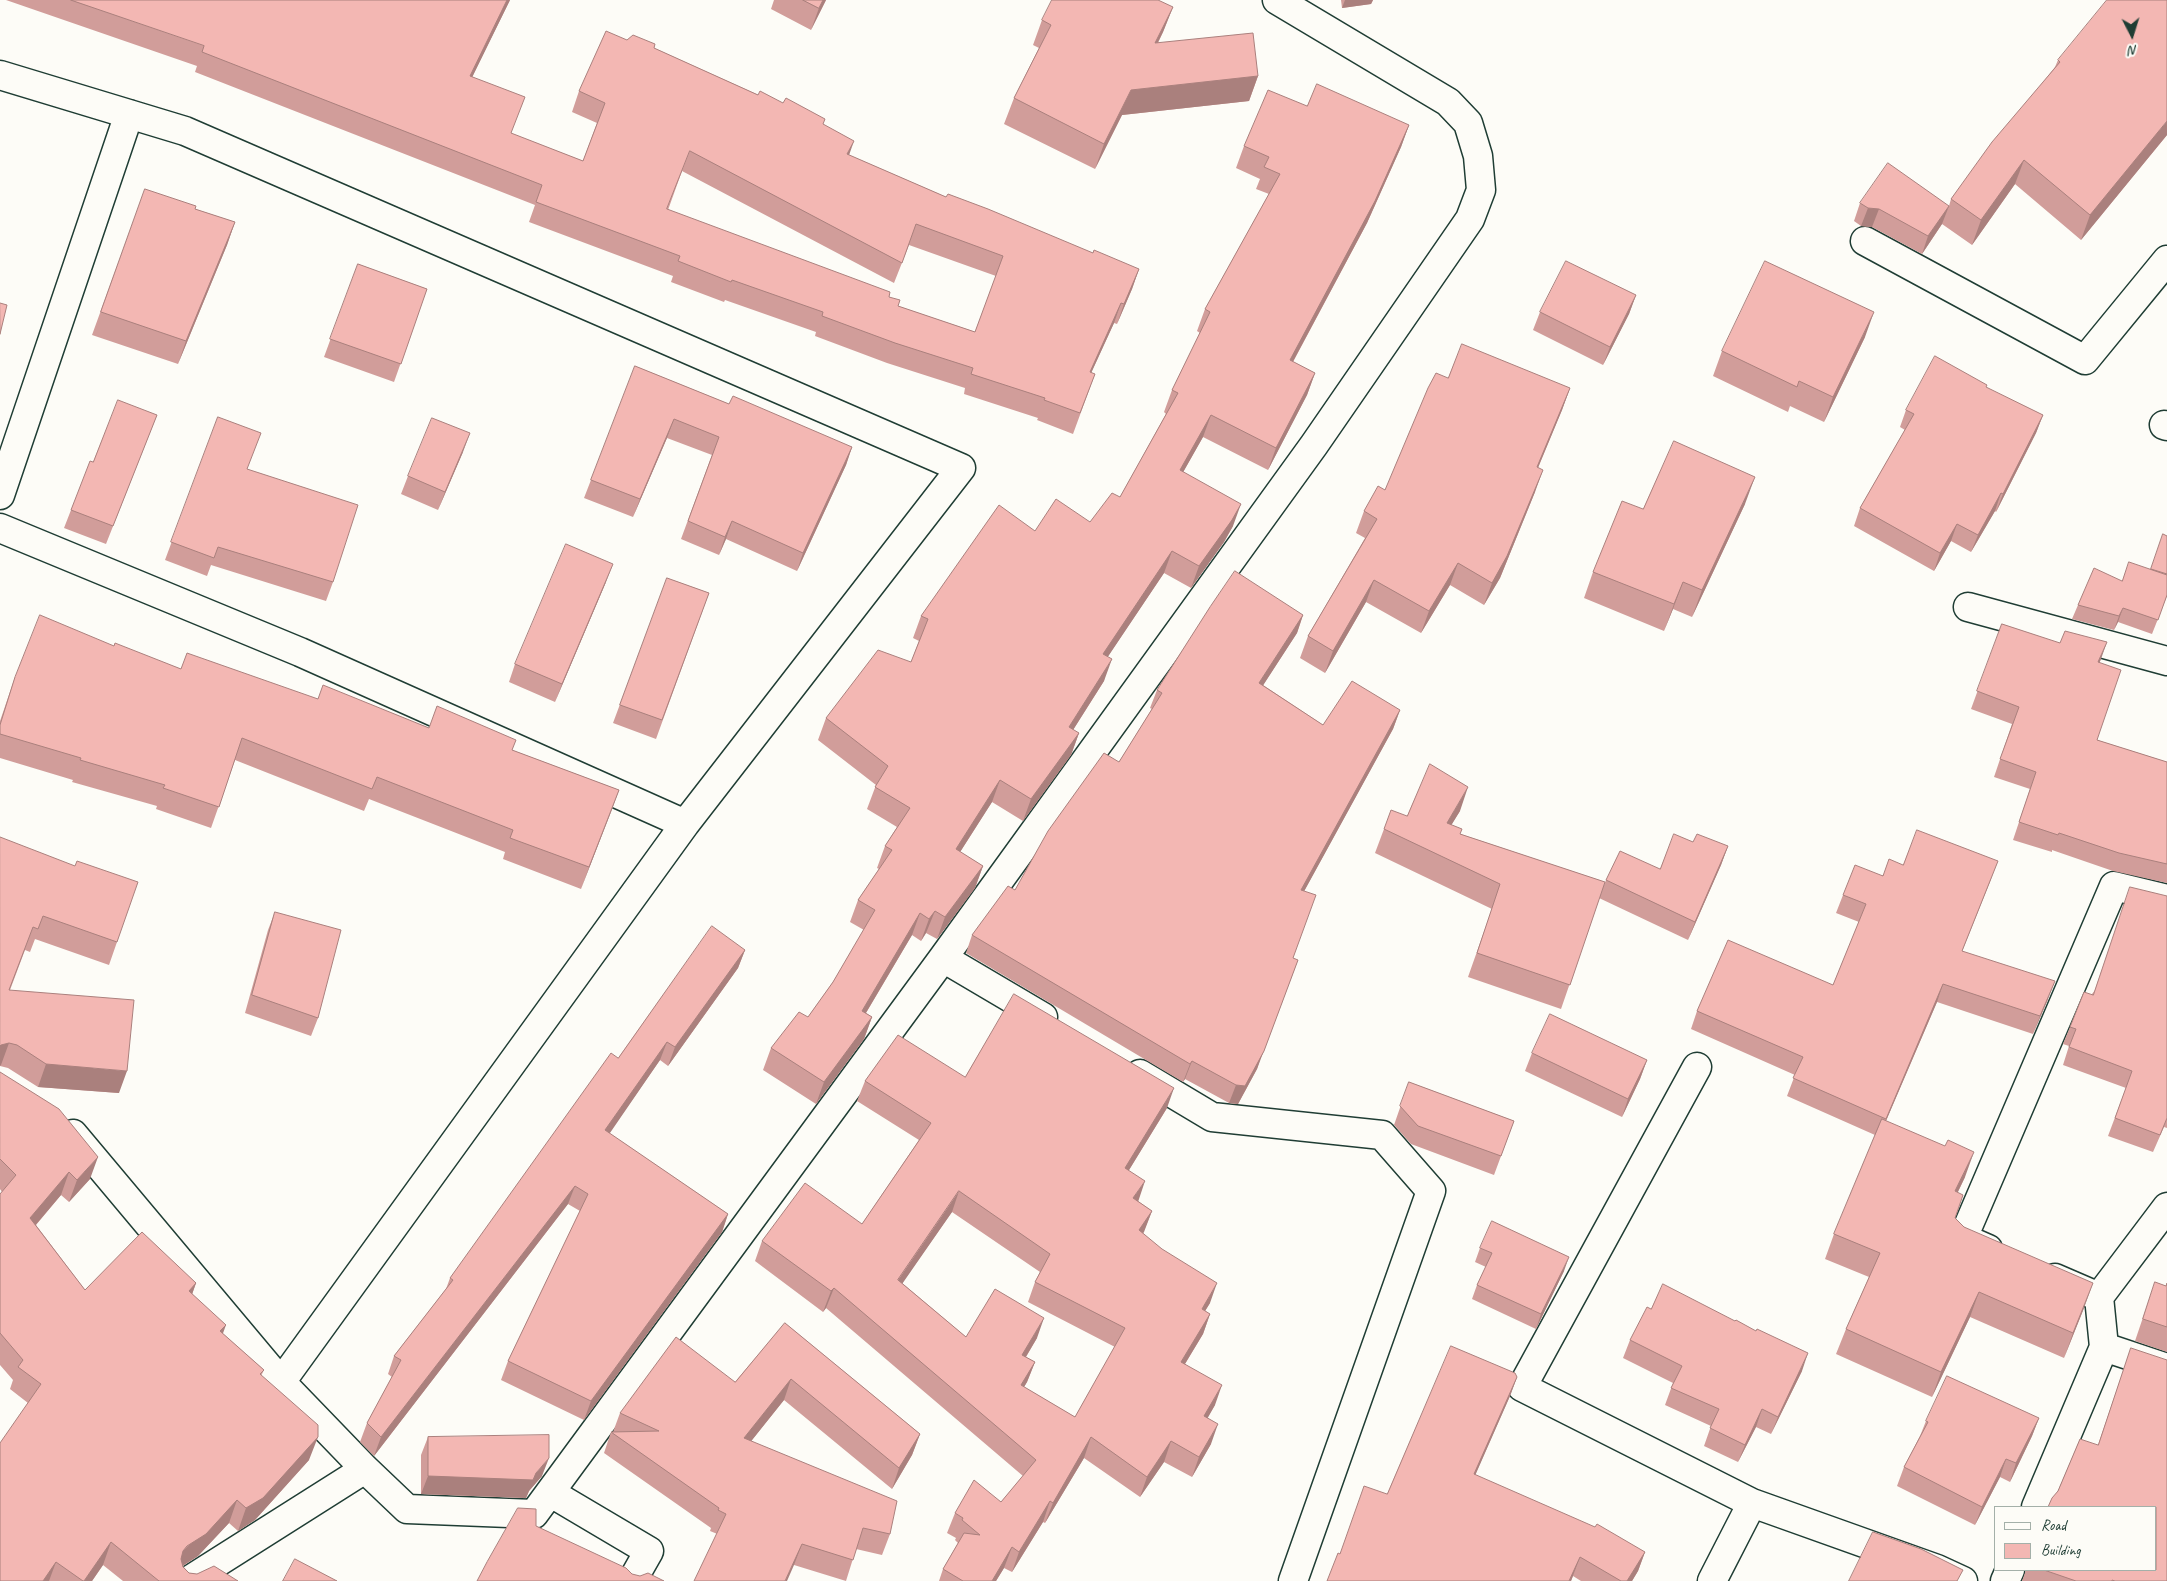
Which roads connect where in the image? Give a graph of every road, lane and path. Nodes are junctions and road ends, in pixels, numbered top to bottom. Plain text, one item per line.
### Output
1 (1281, 1) edge
2 (0, 75) edge
3 (129, 114) junction
4 (1865, 241) dead end
5 (2167, 260) edge
6 (0, 495) edge
7 (0, 528) edge
8 (1968, 607) dead end
9 (2167, 661) edge
10 (685, 824) junction
11 (2167, 899) edge
12 (943, 958) junction
13 (1061, 1027) edge
14 (1119, 1062) edge
15 (1697, 1067) dead end
16 (54, 1115) edge
17 (2167, 1207) edge
18 (2008, 1258) edge
19 (2036, 1270) edge
20 (2099, 1297) junction
21 (2104, 1347) junction
22 (2167, 1368) edge
23 (281, 1382) junction
24 (365, 1469) junction
25 (550, 1493) junction
26 (1752, 1503) junction
27 (2036, 1506) edge
28 (188, 1581) edge
29 (632, 1581) edge
30 (1293, 1581) edge
31 (1712, 1581) edge
32 (1963, 1581) edge

1 - 12 street
2 - 3 street
3 - 6 street
3 - 10 street
4 - 5 street
7 - 10 street
8 - 9 street
10 - 23 street
11 - 18 street
12 - 13 street
12 - 25 street
14 - 30 street
15 - 26 street
16 - 23 street
17 - 20 street
19 - 20 street
20 - 21 street
21 - 22 street
21 - 27 street
23 - 24 street
24 - 25 street
24 - 28 street
25 - 29 street
26 - 31 street
26 - 32 street

